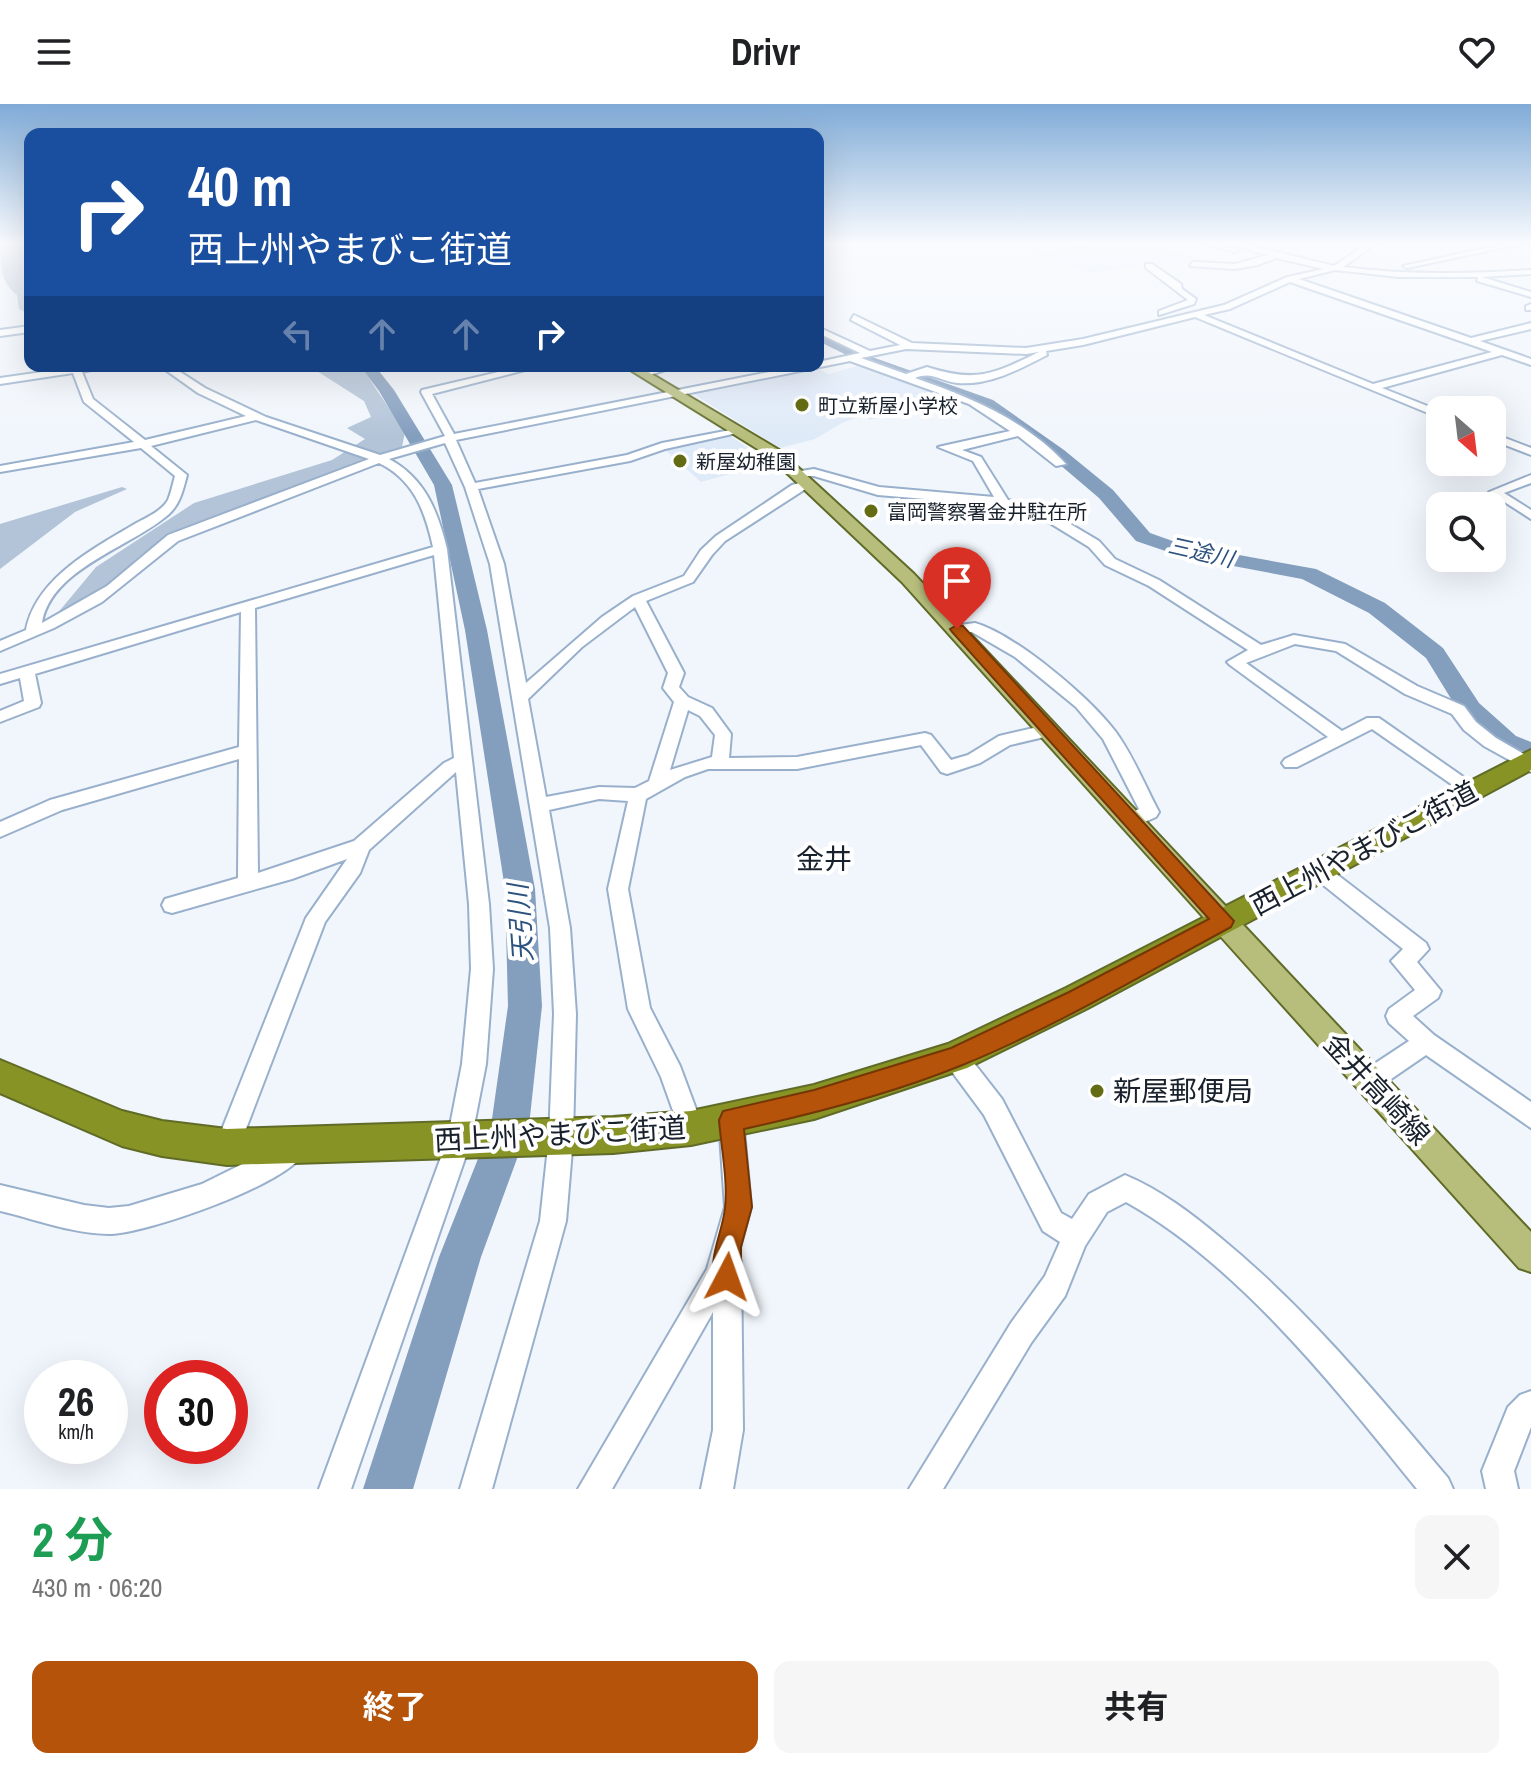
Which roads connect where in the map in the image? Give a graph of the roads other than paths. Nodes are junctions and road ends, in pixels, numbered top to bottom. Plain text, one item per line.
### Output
1 (1181, 307) edge
2 (1228, 307) edge
3 (1371, 307) edge
4 (1196, 315) junction
5 (854, 318) dead end
6 (1531, 326) edge
7 (24, 330) edge
8 (1127, 330) junction
9 (0, 333) edge
10 (824, 333) edge
11 (1115, 336) dead end
12 (1471, 341) junction
13 (910, 346) junction
14 (1502, 352) junction
15 (868, 354) junction
16 (851, 358) junction
17 (1531, 362) edge
18 (824, 364) edge
19 (62, 372) edge
20 (77, 372) edge
21 (173, 372) edge
22 (475, 372) edge
23 (513, 372) edge
24 (640, 372) edge
25 (782, 372) edge
26 (905, 378) junction
27 (482, 380) junction
28 (0, 381) edge
29 (1373, 387) junction
30 (677, 393) junction
31 (1426, 409) edge
32 (255, 417) junction
33 (741, 431) junction
34 (1020, 432) junction
35 (451, 438) junction
36 (1506, 442) edge
37 (144, 444) junction
38 (1531, 452) edge
39 (379, 460) junction
40 (1060, 464) dead end
41 (0, 469) edge
42 (802, 479) junction
43 (1531, 479) edge
44 (471, 487) junction
45 (1003, 502) junction
46 (1531, 515) edge
47 (440, 549) junction
48 (638, 599) junction
49 (248, 605) junction
50 (957, 629) junction
51 (33, 631) junction
52 (0, 646) edge
53 (1259, 651) junction
54 (26, 670) junction
55 (0, 679) edge
56 (521, 697) junction
57 (682, 701) junction
58 (0, 717) edge
59 (1051, 730) junction
60 (1341, 738) junction
61 (246, 751) junction
62 (462, 761) junction
63 (720, 762) junction
64 (1529, 762) edge
65 (1291, 763) dead end
66 (657, 785) junction
67 (1473, 790) junction
68 (638, 795) junction
69 (540, 805) junction
70 (1133, 820) junction
71 (0, 830) edge
72 (361, 846) junction
73 (1319, 871) junction
74 (248, 881) junction
75 (172, 905) dead end
76 (1223, 921) junction
77 (1426, 1042) junction
78 (955, 1057) junction
79 (0, 1076) edge
80 (1370, 1080) junction
81 (1531, 1116) edge
82 (731, 1120) junction
83 (691, 1128) junction
84 (553, 1138) junction
85 (463, 1141) junction
86 (227, 1147) junction
87 (299, 1147) junction
88 (0, 1198) edge
89 (1076, 1237) junction
90 (727, 1247) junction
91 (1531, 1256) edge
92 (1531, 1406) edge
93 (927, 1488) edge
94 (335, 1489) edge
95 (476, 1489) edge
96 (594, 1489) edge
97 (717, 1489) edge
98 (1437, 1489) edge
99 (1502, 1489) edge

1 - 8 street
2 - 4 street
3 - 12 street
4 - 8 street
4 - 29 street
5 - 13 street
6 - 12 street
7 - 9 street
8 - 13 street
10 - 15 street
11 - 26 street
12 - 14 street
13 - 15 street
14 - 17 street
14 - 29 street
15 - 16 street
16 - 18 street
16 - 26 street
19 - 28 street
20 - 37 street
21 - 32 street
22 - 27 street
23 - 27 street
24 - 30 main road, 金井高崎線
25 - 30 street
26 - 34 street
27 - 35 street
29 - 31 street
30 - 33 main road, 金井高崎線
30 - 35 street
32 - 37 street
32 - 39 street
33 - 42 main road, 金井高崎線
33 - 44 street
34 - 40 street
34 - 45 street
35 - 39 street
35 - 44 street
36 - 38 street
37 - 41 street
37 - 51 street
39 - 47 street
39 - 51 street
42 - 45 street
42 - 48 street
42 - 50 main road, 金井高崎線
43 - 46 street
44 - 56 street
45 - 53 street
47 - 49 street
47 - 62 street
48 - 56 street
48 - 57 street
49 - 54 street
49 - 61 street
50 - 59 main road, 金井高崎線
50 - 70 street
51 - 52 street
53 - 60 street
53 - 64 street
54 - 55 street
54 - 58 street
56 - 69 street
57 - 63 street
57 - 66 street
59 - 63 street
59 - 70 main road, 金井高崎線
60 - 65 street
60 - 67 street
61 - 71 street
61 - 74 street
62 - 72 street
62 - 85 street
63 - 66 street
64 - 67 highway, 西上州やまびこ街道
66 - 68 street
67 - 73 highway, 西上州やまびこ街道
68 - 69 street
68 - 83 street
69 - 84 street
70 - 76 main road, 金井高崎線
72 - 74 street
72 - 86 street
73 - 76 highway, 西上州やまびこ街道
73 - 77 street
74 - 75 street
76 - 78 highway, 西上州やまびこ街道
76 - 80 main road, 金井高崎線
77 - 80 street
77 - 81 street
78 - 82 highway, 西上州やまびこ街道
78 - 89 street
79 - 86 highway, 西上州やまびこ街道
80 - 91 main road, 金井高崎線
82 - 83 highway, 西上州やまびこ街道
82 - 90 street
83 - 84 highway, 西上州やまびこ街道
84 - 85 highway, 西上州やまびこ街道
84 - 95 street
85 - 87 highway, 西上州やまびこ街道
85 - 94 street
86 - 87 highway, 西上州やまびこ街道
87 - 88 street
89 - 93 street
89 - 98 street
90 - 96 street
90 - 97 street
92 - 99 street

